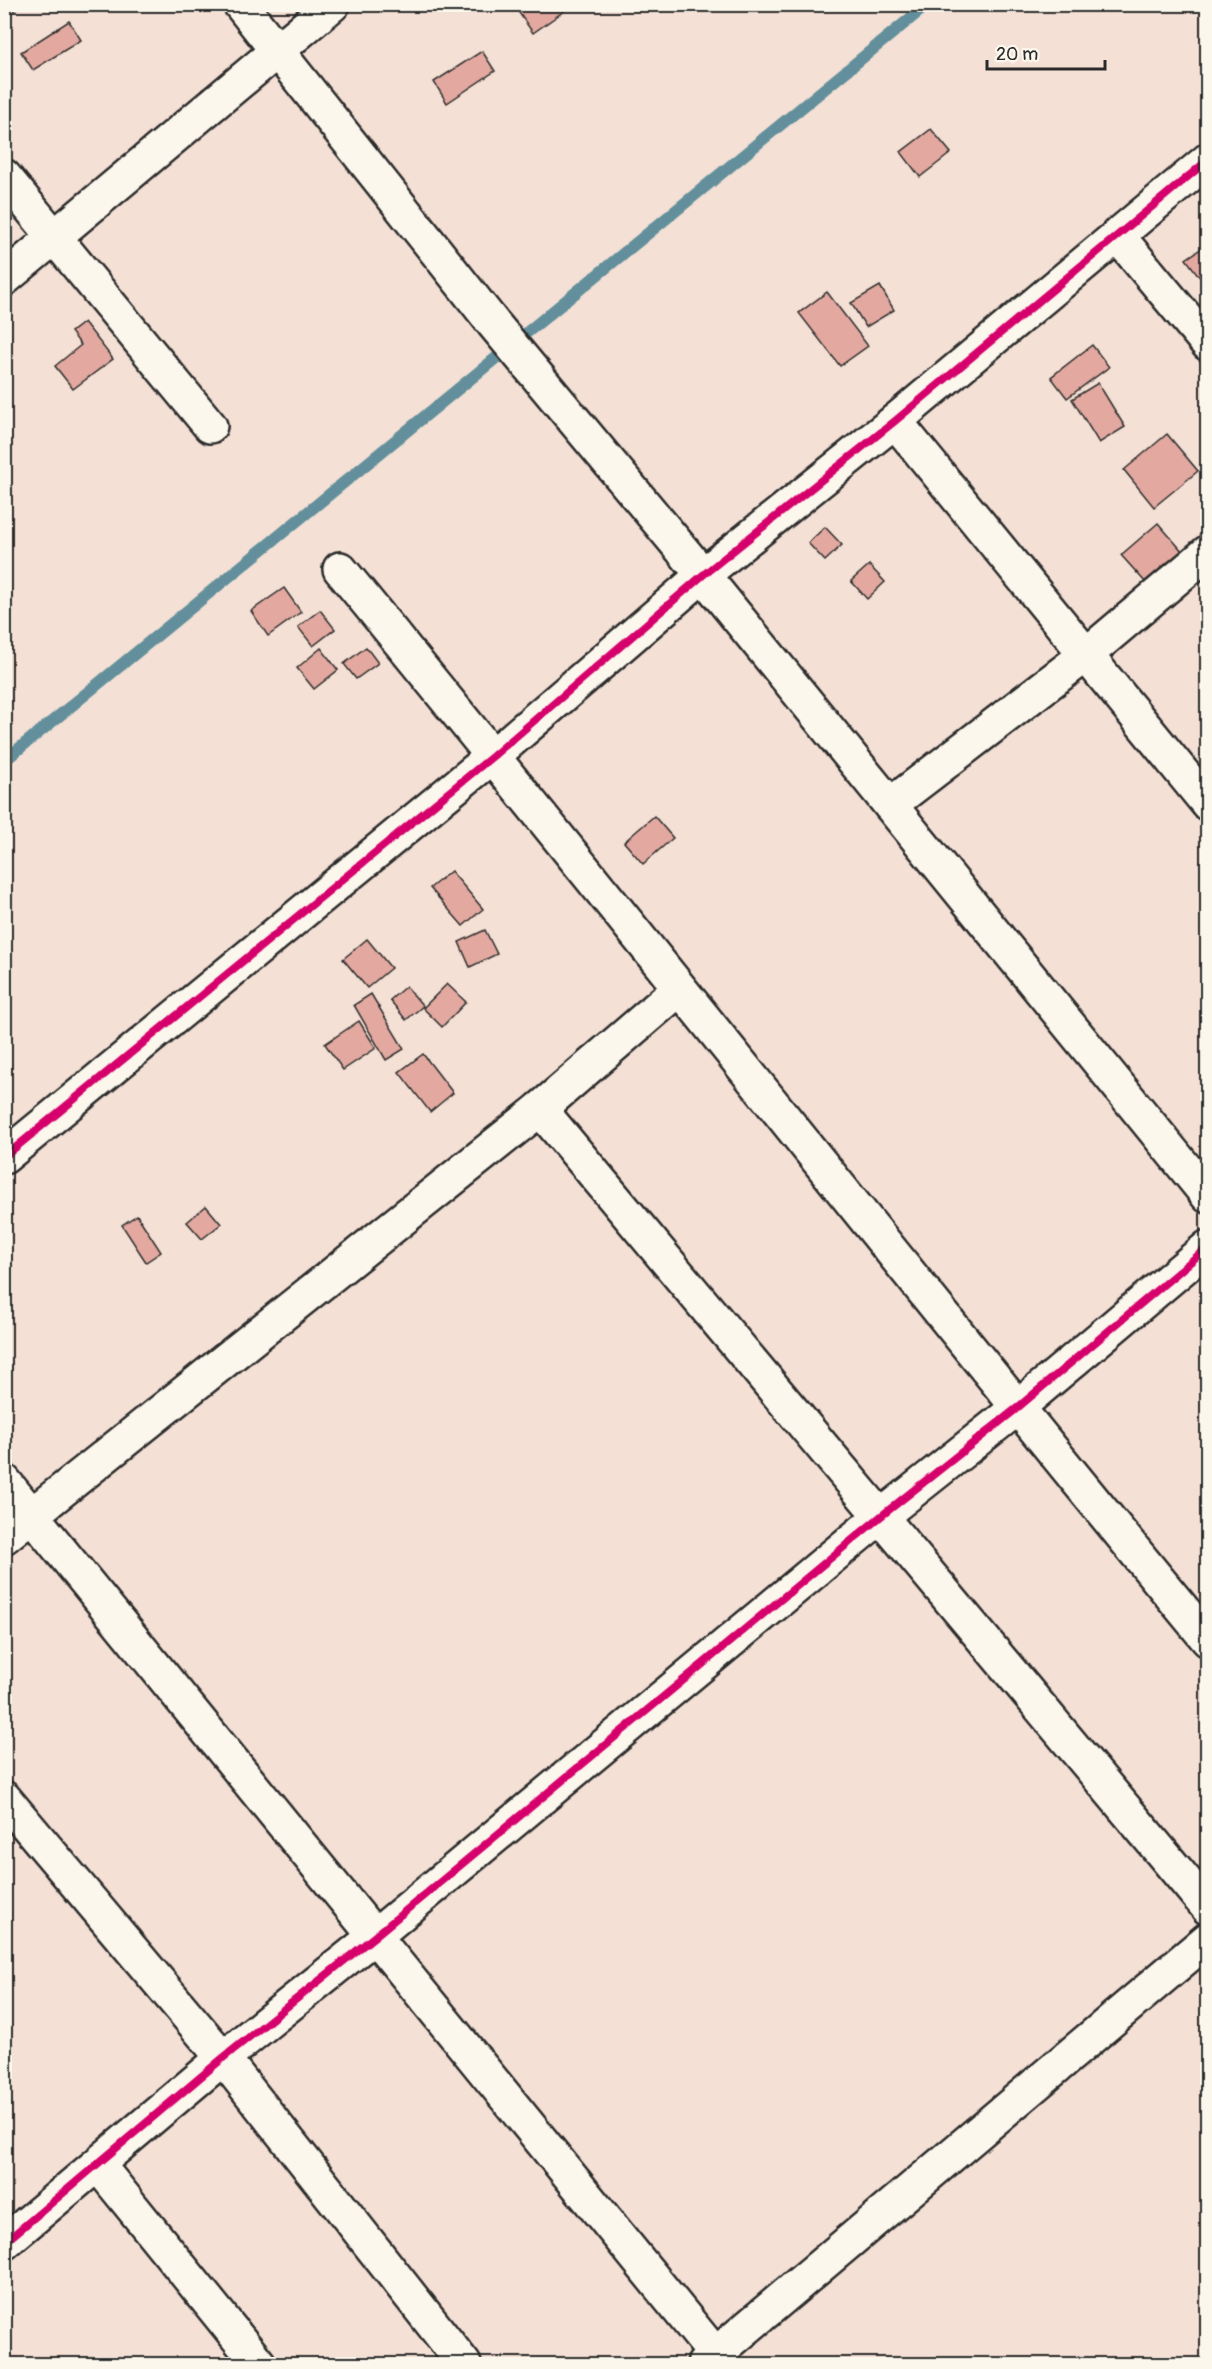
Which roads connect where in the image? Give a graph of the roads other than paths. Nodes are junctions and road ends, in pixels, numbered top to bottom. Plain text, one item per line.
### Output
1 (240, 4) edge
2 (333, 4) edge
3 (278, 51) junction
4 (1208, 160) edge
5 (4, 176) edge
6 (1117, 235) junction
7 (55, 238) junction
8 (4, 279) edge
9 (1208, 344) edge
10 (895, 421) junction
11 (210, 426) dead end
12 (1208, 552) edge
13 (340, 569) dead end
14 (703, 575) junction
15 (1087, 654) junction
16 (493, 756) junction
17 (1208, 804) edge
18 (890, 805) junction
19 (678, 990) junction
20 (540, 1109) junction
21 (4, 1157) edge
22 (1208, 1196) edge
23 (1208, 1247) edge
24 (1016, 1408) junction
25 (4, 1481) edge
26 (32, 1515) junction
27 (880, 1517) junction
28 (4, 1537) edge
29 (1208, 1640) edge
30 (4, 1798) edge
31 (1208, 1908) edge
32 (375, 1936) junction
33 (1208, 1939) edge
34 (223, 2058) junction
35 (98, 2165) junction
36 (4, 2243) edge
37 (714, 2361) edge
38 (259, 2364) edge
39 (464, 2364) edge

1 - 3 street
2 - 3 street
3 - 7 street
3 - 14 street
4 - 6 street
5 - 7 street
6 - 9 street
6 - 10 street
7 - 8 street
7 - 11 street
10 - 14 street
10 - 15 street
12 - 15 street
13 - 16 street
14 - 16 street
14 - 18 street
15 - 17 street
15 - 18 street
16 - 19 street
16 - 21 street
18 - 22 street
19 - 20 street
19 - 24 street
20 - 26 street
20 - 27 street
23 - 24 street
24 - 27 street
24 - 29 street
25 - 26 street
26 - 28 street
26 - 32 street
27 - 31 street
27 - 32 street
30 - 34 street
32 - 34 street
32 - 37 street
33 - 37 street
34 - 35 street
34 - 39 street
35 - 36 street
35 - 38 street

